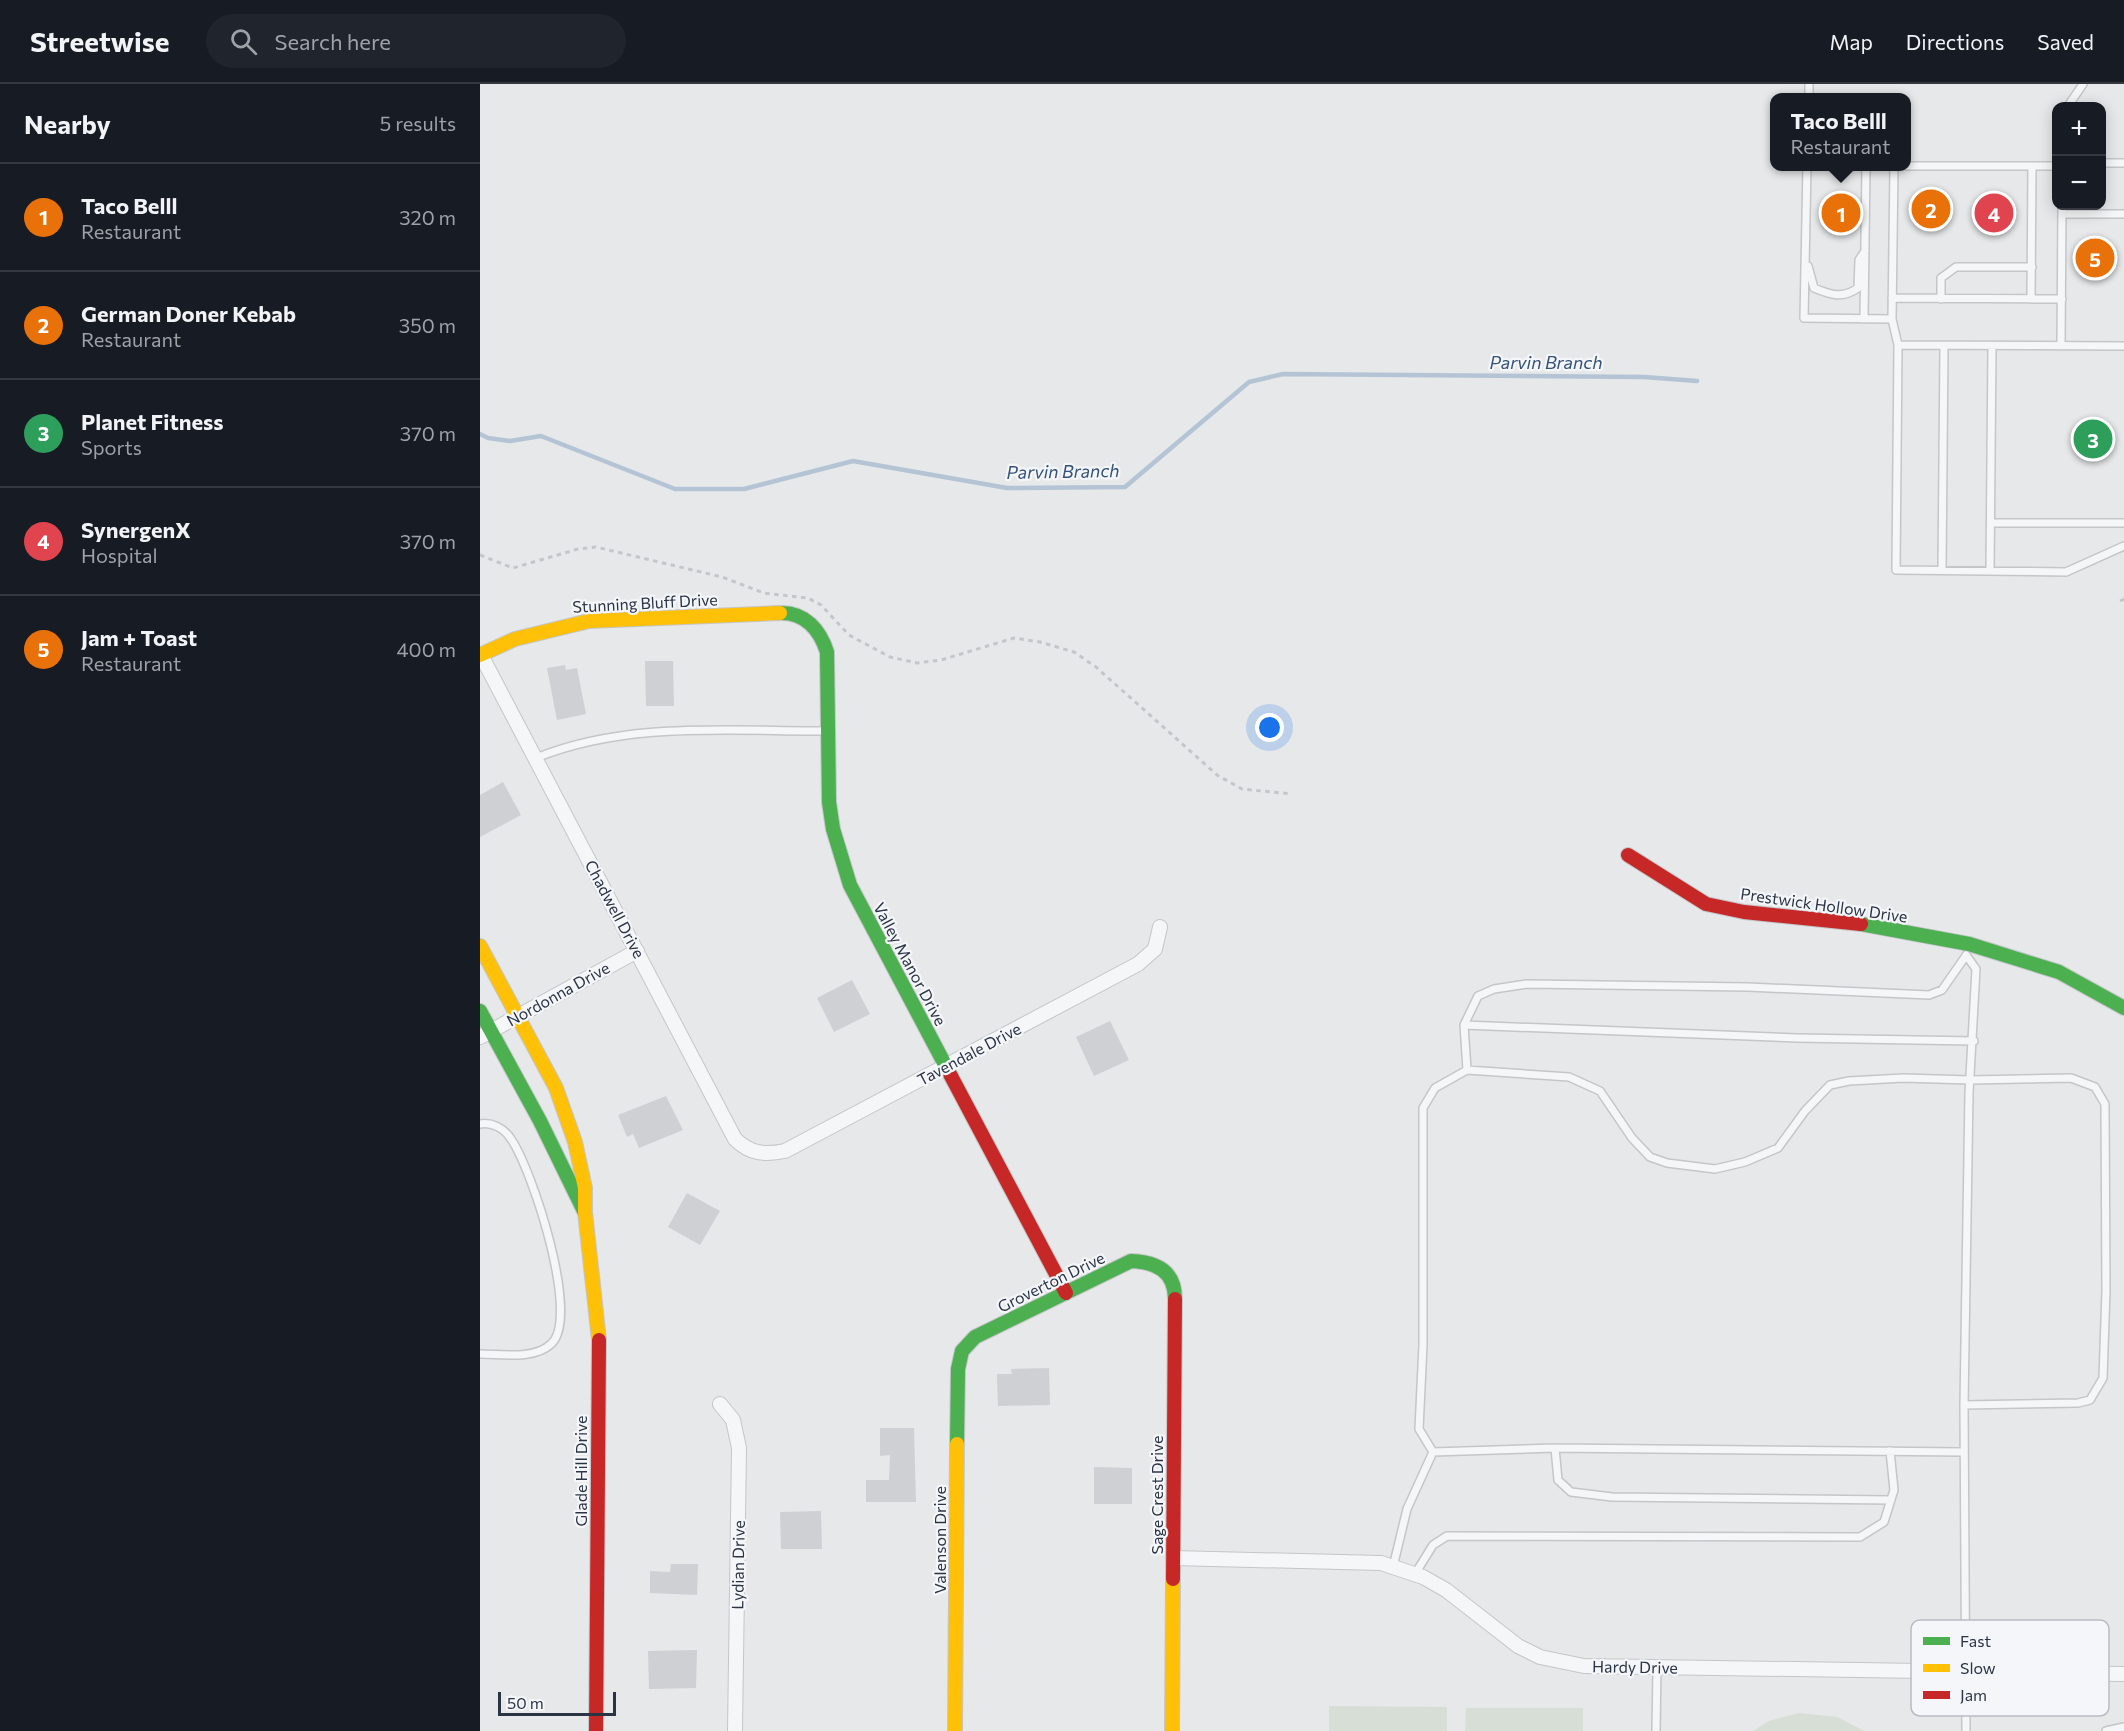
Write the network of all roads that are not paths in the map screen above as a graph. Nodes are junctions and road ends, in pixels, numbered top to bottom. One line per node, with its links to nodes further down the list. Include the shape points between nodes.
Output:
1 (2083, 84): 2 (lane)
2 (2071, 102)
3 (2106, 163): 4 (lane)
4 (2124, 164)
5 (1911, 166): 6 (lane)
6 (2032, 166): 7 (lane); 16 (lane)
7 (2052, 166)
8 (1807, 171): 15 (lane)
9 (1866, 171): 14 (lane)
10 (1894, 171): 17 (lane)
11 (2062, 210): 20 (lane)
12 (2101, 210): 13 (lane)
13 (2124, 214)
14 (1865, 250): 15 (lane, via 1859,260 1858,288 1848,295 1832,296 1814,288); 21 (lane)
15 (1806, 258): 21 (lane, via 1804,318)
16 (2032, 267): 18 (lane, via 1956,267 1941,278); 19 (lane)
17 (1892, 298): 18 (lane); 22 (lane)
18 (1941, 299): 19 (lane)
19 (2031, 299): 20 (lane)
20 (2061, 299): 26 (lane)
21 (1864, 319): 22 (lane)
22 (1892, 319): 23 (lane)
23 (1898, 345): 24 (lane); 31 (lane, via 1896,570)
24 (1944, 346): 25 (lane); 31 (lane)
25 (1992, 346): 26 (lane); 28 (lane)
26 (2061, 346): 27 (lane)
27 (2124, 346)
28 (1991, 523): 29 (lane); 32 (lane)
29 (2124, 523)
30 (2124, 546): 32 (lane, via 2066,572)
31 (1942, 570): 32 (lane)
32 (1990, 571)
33 (815, 625): 34 (street, Stunning Bluff Drive, via 788,613 589,621 515,639); 35 (street, Valley Manor Drive, via 827,652)
34 (481, 655): 36 (street, Chadwell Drive)
35 (828, 731): 36 (lane, via 619,735 582,741); 48 (street, Valley Manor Drive, via 829,802 850,885)
36 (536, 758): 40 (street, Chadwell Drive)
37 (1628, 855): 41 (street, Prestwick Hollow Drive, via 1706,904 1744,912 1861,924)
38 (1160, 927): 48 (street, Tavendale Drive, via 1155,949 1138,964)
39 (480, 946): 44 (street, Glade Hill Drive)
40 (637, 951): 44 (street, Nordonna Drive); 52 (street, Chadwell Drive, via 735,1139 744,1148)
41 (1967, 951): 42 (street, Prestwick Hollow Drive, via 2059,972); 45 (lane, via 1942,990 1929,995 1748,987 1527,984 1478,996); 47 (lane, via 1976,969)
42 (2124, 1008)
43 (480, 1011): 46 (street, Glade Hill Drive)
44 (518, 1016): 46 (street, Nordonna Drive); 53 (street, Glade Hill Drive, via 565,1111 585,1188)
45 (1464, 1025): 47 (lane); 49 (lane)
46 (485, 1034): 53 (street, Glade Hill Drive, via 540,1121)
47 (1974, 1041): 50 (lane)
48 (946, 1066): 52 (street, Tavendale Drive, via 785,1151); 55 (street, Valley Manor Drive)
49 (1467, 1070): 50 (lane, via 1569,1077 1600,1090 1632,1138 1650,1157 1715,1169 1778,1148 1830,1085 1903,1078); 62 (lane, via 1435,1088 1423,1108 1419,1429)
50 (1970, 1080): 59 (lane); 59 (lane, via 2071,1078 2095,1087 2105,1104 2106,1291 2103,1378 2090,1400)
51 (480, 1124): 57 (lane, via 494,1125 512,1139 541,1205 555,1264 559,1332 550,1346 534,1353)
52 (758, 1153)
53 (585, 1212): 74 (street, Glade Hill Drive, via 599,1336)
54 (1161, 1265): 55 (street, Groverton Drive, via 1131,1261); 65 (street, Sage Crest Drive, via 1176,1288)
55 (1066, 1293): 56 (street, Groverton Drive, via 975,1337)
56 (962, 1351): 76 (street, Valenson Drive, via 958,1369)
57 (480, 1354)
58 (720, 1404): 75 (street, Lydian Drive, via 734,1420 740,1448)
59 (1964, 1405): 63 (lane)
60 (1555, 1448): 61 (lane); 62 (lane); 64 (lane, via 1558,1480 1570,1492 1612,1497)
61 (1890, 1451): 63 (lane); 64 (lane, via 1894,1490)
62 (1433, 1452): 66 (lane, via 1407,1509)
63 (1964, 1452): 68 (lane)
64 (1891, 1500): 67 (lane, via 1884,1522 1860,1537 1447,1536 1433,1545)
65 (1173, 1558): 66 (street, Hardy Drive, via 1357,1561); 77 (street, Sage Crest Drive)
66 (1393, 1567): 67 (street, Hardy Drive)
67 (1415, 1574): 69 (street, Hardy Drive, via 1446,1590 1518,1646 1540,1657 1584,1666)
68 (1966, 1620)
69 (1657, 1667): 70 (street, Hardy Drive); 78 (lane)
70 (1911, 1671)
71 (2109, 1674): 72 (street, Hardy Drive)
72 (2124, 1674)
73 (2124, 1727): 79 (lane)
74 (596, 1731)
75 (735, 1731)
76 (955, 1731)
77 (1172, 1731)
78 (1656, 1731)
79 (2106, 1731)

